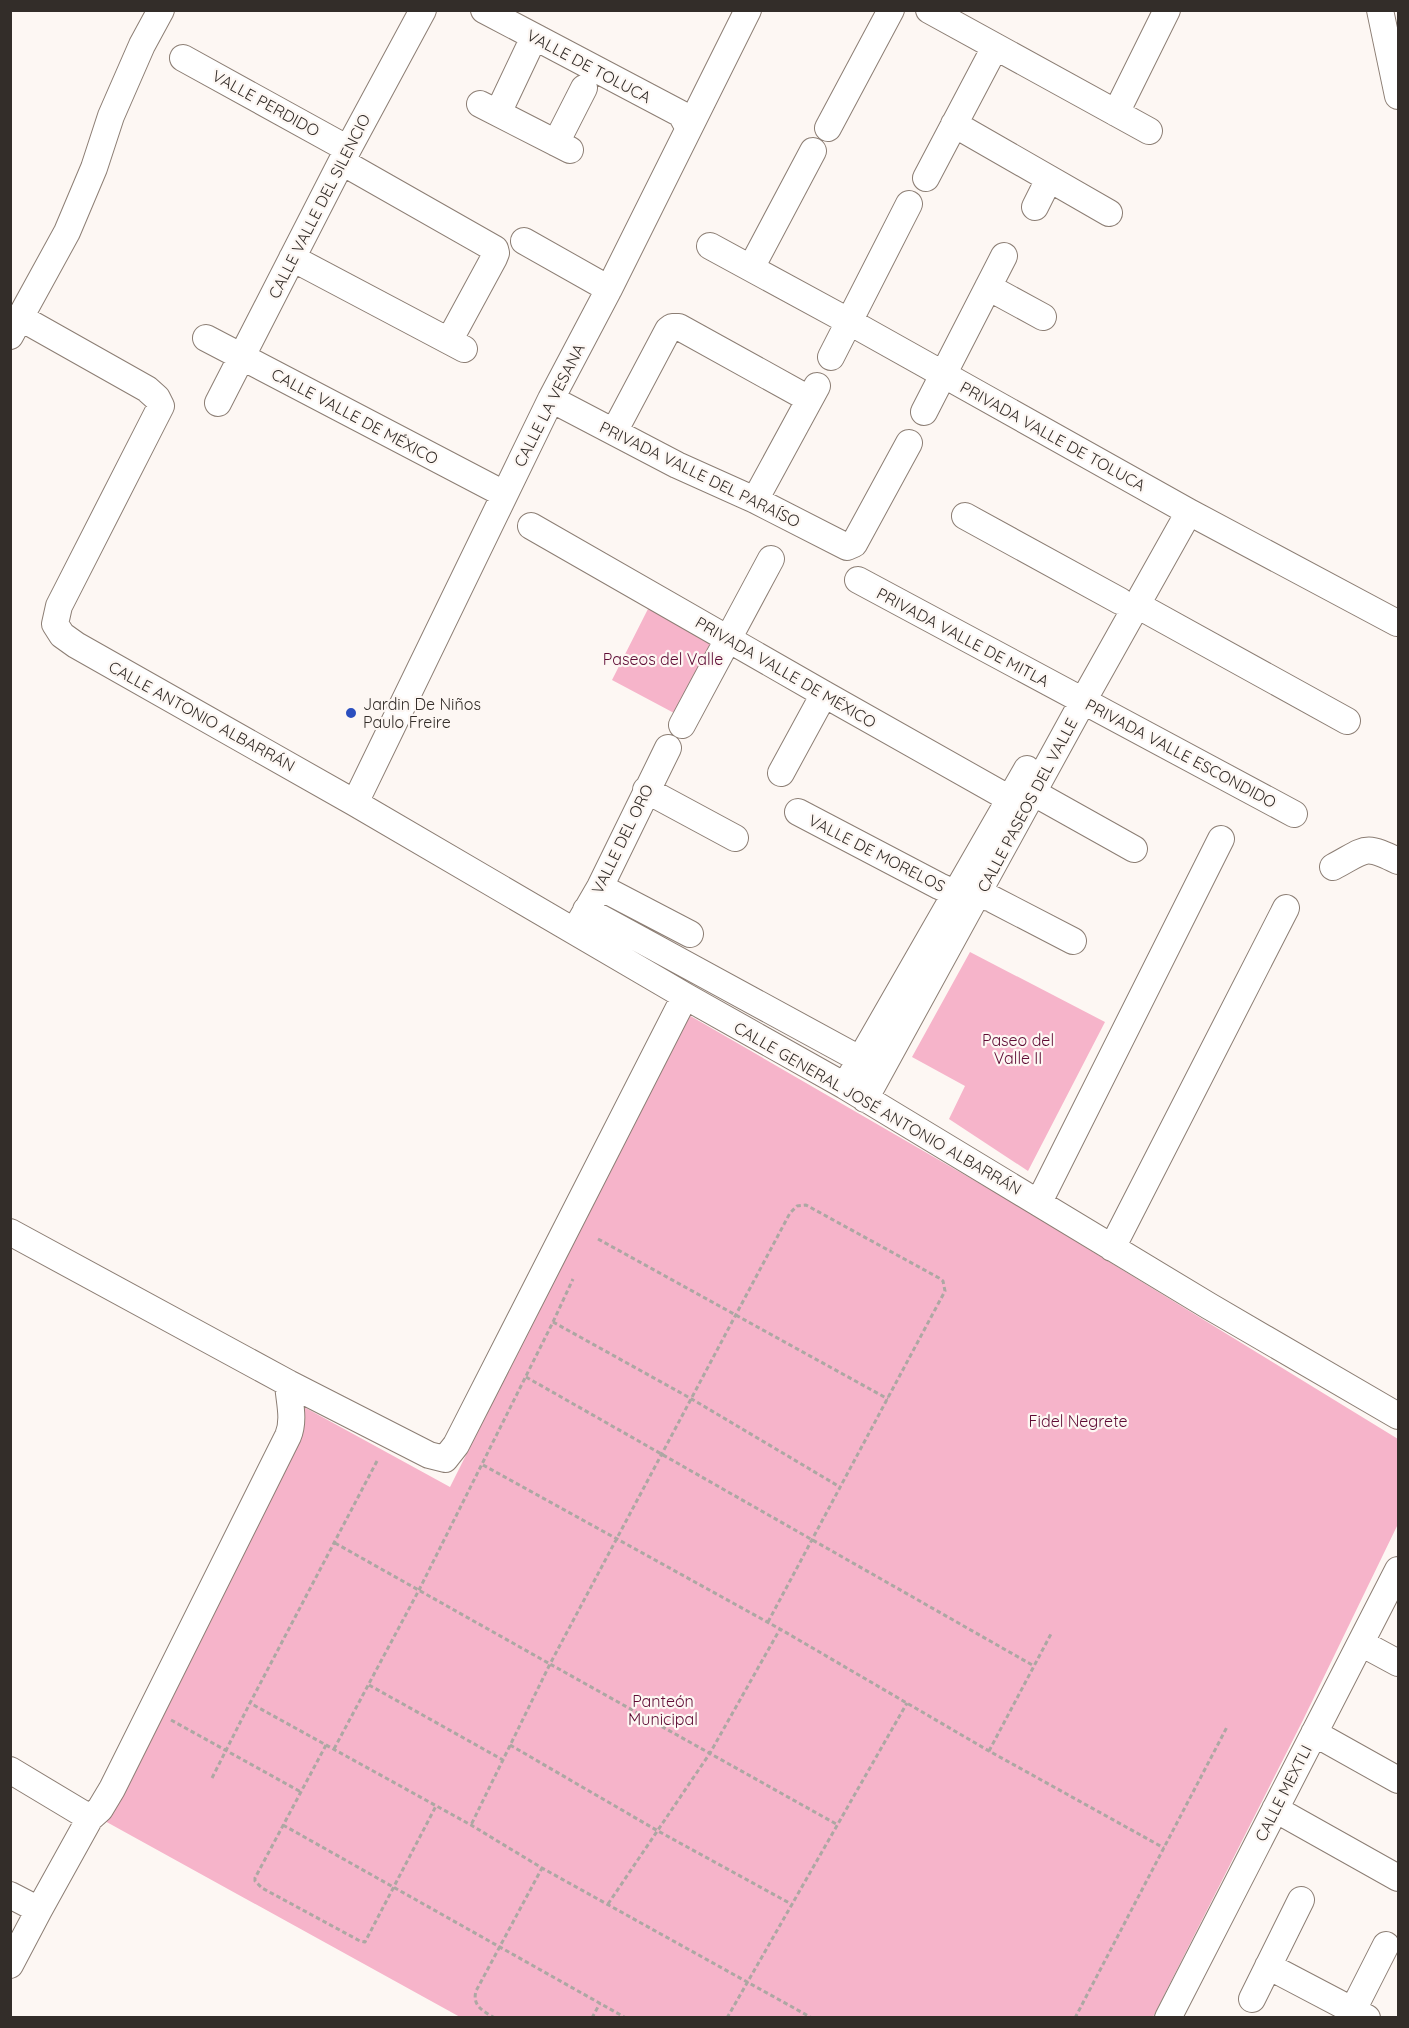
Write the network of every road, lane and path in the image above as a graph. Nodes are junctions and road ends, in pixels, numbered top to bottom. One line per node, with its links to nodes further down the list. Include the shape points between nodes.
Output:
1 (161, 10): 35 (street, via 111,116 68,232)
2 (423, 10): 20 (street, CALLE VALLE DEL SILENCIO)
3 (484, 10): 9 (street, VALLE DE TOLUCA)
4 (748, 10): 16 (street, CALLE LA VESANA)
5 (891, 10): 17 (street)
6 (929, 10): 10 (street)
7 (1380, 10): 13 (street)
8 (1165, 11): 14 (street)
9 (534, 37): 12 (street, via 489,108 563,147); 16 (street, VALLE DE TOLUCA, via 681,114)
10 (995, 47): 14 (street); 15 (street)
11 (183, 58): 20 (street, VALLE PERDIDO)
12 (584, 88)
13 (1398, 96)
14 (1116, 113): 18 (street)
15 (954, 124): 21 (street); 22 (street)
16 (688, 127): 32 (street, CALLE LA VESANA)
17 (828, 128)
18 (1149, 131)
19 (813, 151): 30 (street)
20 (345, 156): 29 (street, CALLE VALLE DEL SILENCIO); 29 (street, VALLE PERDIDO, via 495,249 457,345)
21 (926, 178)
22 (1049, 179): 24 (street); 25 (street)
23 (909, 204): 34 (street)
24 (1035, 207)
25 (1109, 213)
26 (524, 241): 32 (street)
27 (710, 246): 30 (street, PRIVADA VALLE DE TOLUCA)
28 (1004, 256): 31 (street)
29 (292, 258): 37 (street, CALLE VALLE DEL SILENCIO)
30 (751, 268): 34 (street, PRIVADA VALLE DE TOLUCA)
31 (988, 287): 33 (street); 39 (street)
32 (609, 289): 40 (street, CALLE LA VESANA)
33 (1044, 317)
34 (848, 321): 38 (street); 39 (street, PRIVADA VALLE DE TOLUCA)
35 (16, 327): 63 (street, CALLE ANTONIO ALBARRÁN, via 147,388 161,406 59,606 55,624 62,635)
36 (206, 339): 37 (street, CALLE VALLE DE MÉXICO)
37 (241, 357): 41 (street, CALLE VALLE DEL SILENCIO); 45 (street, CALLE VALLE DE MÉXICO)
38 (831, 357)
39 (944, 375): 42 (street); 47 (street, PRIVADA VALLE DE TOLUCA)
40 (551, 399): 43 (street, PRIVADA VALLE DEL PARAÍSO); 45 (street, CALLE LA VESANA)
41 (218, 403)
42 (924, 412)
43 (614, 432): 46 (street, PRIVADA VALLE DEL PARAÍSO); 46 (street, via 672,327 680,327 813,392)
44 (909, 443): 46 (street, PRIVADA VALLE DEL PARAÍSO, via 850,547)
45 (504, 494): 63 (street, CALLE LA VESANA)
46 (755, 500)
47 (1182, 508): 52 (street, CALLE PASEOS DEL VALLE); 53 (street, PRIVADA VALLE DE TOLUCA)
48 (965, 516): 52 (street)
49 (531, 526): 54 (street, PRIVADA VALLE DE MÉXICO)
50 (771, 559): 54 (street)
51 (858, 580): 56 (street, PRIVADA VALLE DE MITLA)
52 (1129, 603): 56 (street, CALLE PASEOS DEL VALLE); 57 (street)
53 (1397, 623)
54 (728, 639): 55 (street, PRIVADA VALLE DE MÉXICO); 58 (street)
55 (824, 694): 60 (street); 62 (street, PRIVADA VALLE DE MÉXICO)
56 (1076, 697): 62 (street, CALLE PASEOS DEL VALLE); 65 (street, PRIVADA VALLE ESCONDIDO)
57 (1347, 721)
58 (682, 725)
59 (668, 748): 61 (street, VALLE DEL ORO)
60 (781, 773)
61 (646, 790): 66 (street); 71 (street, VALLE DEL ORO)
62 (1022, 796): 68 (street, PRIVADA VALLE DE MÉXICO); 72 (street, CALLE PASEOS DEL VALLE)
63 (355, 803): 74 (street, CALLE GENERAL JOSÉ ANTONIO ALBARRÁN)
64 (798, 812): 72 (street, VALLE DE MORELOS, via 939,886)
65 (1294, 814)
66 (735, 838)
67 (1221, 839): 80 (street)
68 (1134, 849)
69 (1398, 861): 70 (street, via 1366,849)
70 (1333, 867)
71 (600, 887): 74 (street, VALLE DEL ORO); 75 (street)
72 (968, 894): 76 (street, VALLE DE MORELOS, via 1008,906); 78 (street, CALLE PASEOS DEL VALLE)
73 (1286, 908): 83 (street)
74 (580, 920): 77 (street, CALLE GENERAL JOSÉ ANTONIO ALBARRÁN); 78 (street)
75 (690, 934)
76 (1073, 941)
77 (686, 996): 79 (street, CALLE GENERAL JOSÉ ANTONIO ALBARRÁN); 88 (street, via 448,1457 429,1455)
78 (871, 1065): 79 (street, CALLE PASEOS DEL VALLE)
79 (855, 1092): 80 (street, CALLE GENERAL JOSÉ ANTONIO ALBARRÁN)
80 (1039, 1202): 83 (street, CALLE GENERAL JOSÉ ANTONIO ALBARRÁN)
81 (10, 1232): 88 (street)
82 (598, 1239): 85 (path)
83 (1112, 1248): 91 (street, CALLE GENERAL JOSÉ ANTONIO ALBARRÁN)
84 (573, 1279): 86 (path)
85 (735, 1315): 89 (path); 90 (path); 90 (path, via 790,1213 800,1204 813,1208 944,1281 942,1299)
86 (554, 1322): 87 (path); 89 (path)
87 (526, 1377): 92 (path); 94 (path)
88 (288, 1383): 127 (street, via 292,1421 288,1436 112,1789)
89 (690, 1398): 92 (path); 95 (path)
90 (888, 1399): 95 (path)
91 (1398, 1416)
92 (661, 1454): 96 (path); 97 (path)
93 (377, 1461): 98 (path)
94 (483, 1465): 96 (path); 100 (path)
95 (840, 1487): 97 (path)
96 (616, 1537): 101 (path); 106 (path)
97 (812, 1540): 101 (path); 107 (path)
98 (335, 1543): 100 (path); 109 (path)
99 (1398, 1570): 104 (street, CALLE MEXTLI)
100 (419, 1590): 106 (path); 108 (path)
101 (768, 1622): 102 (path)
102 (780, 1629): 110 (path); 119 (path)
103 (1052, 1632): 107 (path)
104 (1361, 1643): 105 (street); 113 (street, CALLE MEXTLI)
105 (1398, 1663)
106 (550, 1664): 115 (path); 119 (path)
107 (1034, 1666): 118 (path)
108 (369, 1685): 116 (path); 120 (path)
109 (250, 1703): 114 (path); 117 (path)
110 (907, 1703): 118 (path); 130 (path)
111 (168, 1719): 117 (path)
112 (1227, 1727): 132 (path)
113 (1314, 1733): 123 (street); 126 (street, CALLE MEXTLI)
114 (326, 1745): 116 (path); 124 (path)
115 (510, 1745): 120 (path); 131 (path)
116 (334, 1749): 125 (path)
117 (226, 1750): 122 (path); 124 (path)
118 (989, 1751): 132 (path)
119 (710, 1753): 130 (path); 131 (path)
120 (503, 1760): 129 (path)
121 (10, 1770): 127 (street)
122 (212, 1778)
123 (1398, 1780)
124 (301, 1792): 128 (path)
125 (436, 1806): 129 (path); 135 (path)
126 (1275, 1809): 134 (street); 155 (street, CALLE MEXTLI)
127 (90, 1818): 140 (street)
128 (283, 1825): 135 (path); 135 (path, via 255,1878 262,1888 363,1942)
129 (471, 1825): 133 (path)
130 (838, 1825): 139 (path)
131 (657, 1831): 138 (path); 139 (path)
132 (1164, 1848): 154 (path)
133 (542, 1868): 138 (path); 142 (path)
134 (1398, 1878)
135 (394, 1887): 142 (path)
136 (10, 1894): 140 (street)
137 (1301, 1900): 144 (street)
138 (608, 1904): 145 (path)
139 (793, 1905): 145 (path)
140 (39, 1910): 143 (street)
141 (1386, 1945): 148 (street)
142 (499, 1946): 147 (path); 149 (path, via 474,1999 481,2010)
143 (10, 1965)
144 (1268, 1966): 146 (street); 148 (street)
145 (748, 1981): 152 (path); 153 (path)
146 (1252, 1999)
147 (600, 2003): 150 (path); 151 (path)
148 (1360, 2014)
149 (495, 2018)
150 (592, 2018)
151 (626, 2018)
152 (727, 2018)
153 (812, 2018)
154 (1075, 2018)
155 (1168, 2018)

